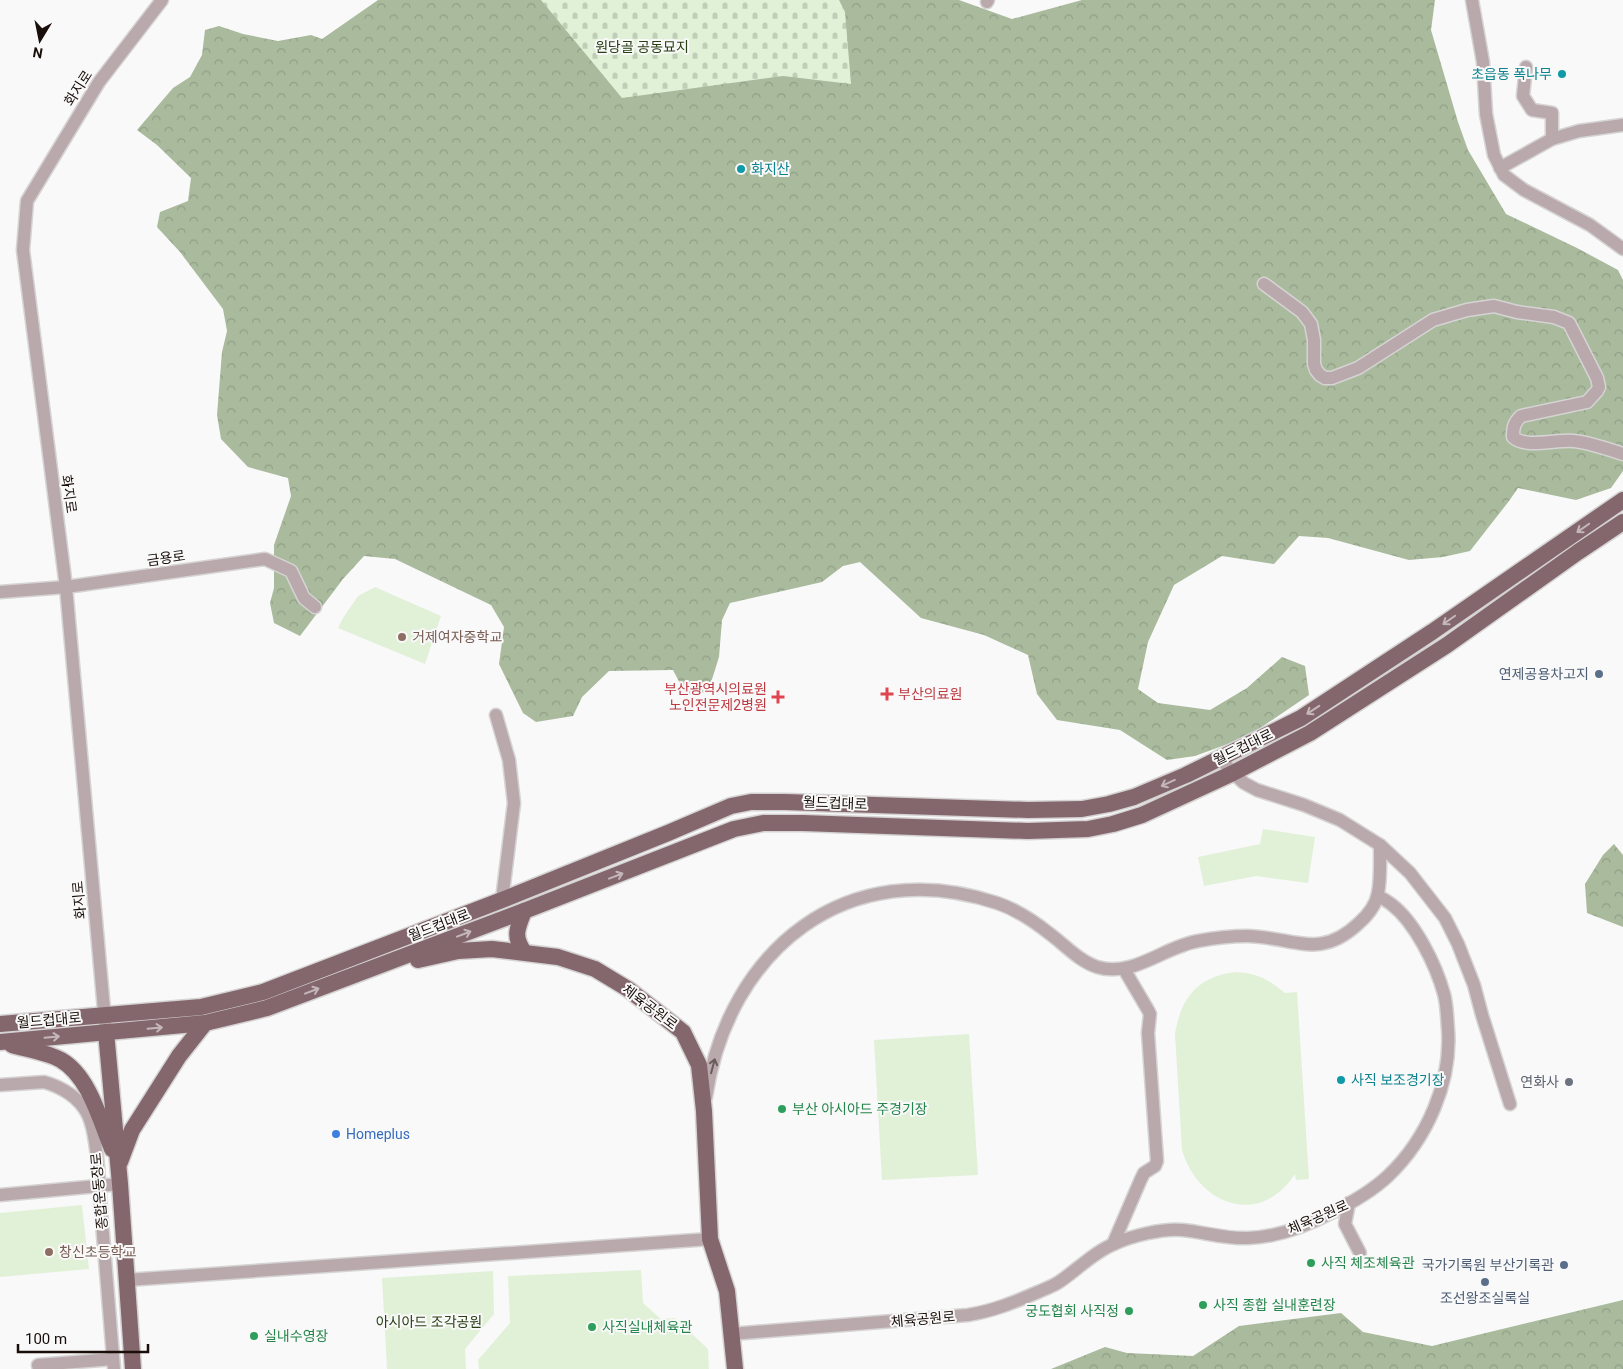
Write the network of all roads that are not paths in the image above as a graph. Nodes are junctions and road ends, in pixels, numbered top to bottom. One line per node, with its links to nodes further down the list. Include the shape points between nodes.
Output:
1 (162, 0): 12 (street, 화지로, via 99,82 27,201 24,260)
2 (1472, 0): 6 (street, via 1486,114)
3 (1526, 67): 5 (street, via 1524,96 1532,110 1552,113)
4 (1623, 125): 5 (street, via 1579,131)
5 (1552, 139): 6 (street)
6 (1500, 168): 7 (street, via 1524,190 1590,226)
7 (1623, 249)
8 (1264, 284): 9 (street, via 1302,312 1311,324 1314,364 1325,378 1358,368 1433,320 1468,310 1494,306 1569,322 1599,387 1587,402 1522,416 1513,426 1513,437 1517,441 1537,443 1574,440)
9 (1623, 454)
10 (1623, 500): 16 (main road, 월드컵대로, one-way to 16, via 1301,718)
11 (1623, 522): 17 (main road, 월드컵대로, via 1447,645 1310,734)
12 (66, 587): 13 (street, 금용로); 14 (street, 금용로, via 265,559 291,571 304,598); 25 (street, 화지로)
13 (0, 592)
14 (315, 607)
15 (496, 715): 20 (street, via 509,760 514,802)
16 (1220, 758): 17 (street); 20 (main road, 월드컵대로, one-way to 20, via 1156,789 1082,809 751,802 731,806)
17 (1233, 773): 18 (street, via 1258,790 1340,820); 21 (main road, 월드컵대로, one-way to 17, via 734,829 754,825 803,823 1028,831 1088,829 1142,815)
18 (1380, 844): 19 (street); 31 (street, via 1430,897 1458,944 1474,985)
19 (1378, 896): 24 (street, via 1362,921 1335,941 1319,945 1246,936 1223,937 1172,948); 37 (street, 체육공원로, via 1392,904 1406,919 1429,956 1444,994 1448,1055 1438,1098 1417,1140 1389,1175)
20 (502, 900): 25 (main road, 월드컵대로, via 263,992 202,1006)
21 (524, 911): 22 (main road, via 516,936); 23 (main road, 월드컵대로, one-way to 21)
22 (524, 952): 23 (main road, 체육공원로, via 458,952); 32 (main road, 체육공원로, via 558,957 595,970 628,989 683,1032 699,1065)
23 (376, 967): 27 (main road, 월드컵대로, one-way to 23, via 267,1008)
24 (1124, 969): 32 (street, one-way to 24, via 712,1068 727,1022 757,970 794,934 829,909 850,900 888,892 927,889 999,903 1049,933 1084,961 1096,967); 39 (street, via 1150,1014 1148,1033 1156,1161 1155,1166 1144,1173)
25 (104, 1015): 26 (main road, 월드컵대로); 28 (street, 화지로)
26 (4, 1021)
27 (205, 1023): 28 (main road, 월드컵대로, one-way to 27); 33 (main road, via 179,1056 132,1130)
28 (106, 1032): 29 (main road, 월드컵대로, one-way to 28); 33 (main road, 종합운동장로)
29 (2, 1042): 33 (main road, via 59,1059 73,1068 93,1101)
30 (0, 1086): 35 (street, 종합운동장로, via 44,1082 66,1091 83,1105 93,1127)
31 (1510, 1104)
32 (704, 1111): 38 (main road, 체육공원로)
33 (118, 1167): 34 (main road, 종합운동장로)
34 (120, 1184): 35 (street); 41 (main road, 종합운동장로)
35 (99, 1186): 36 (street); 43 (street, 종합운동장로)
36 (0, 1195)
37 (1350, 1203): 39 (street, 체육공원로, via 1308,1224 1267,1236 1227,1237 1180,1230); 40 (street, via 1345,1224)
38 (710, 1239): 41 (street); 42 (main road, 체육공원로, via 727,1291)
39 (1112, 1244): 42 (street, 체육공원로, via 1058,1283 988,1312)
40 (1360, 1252)
41 (127, 1280): 45 (main road, 종합운동장로)
42 (731, 1334): 46 (main road, 체육공원로)
43 (114, 1364): 44 (street, via 38,1365)
44 (39, 1369)
45 (133, 1369)
46 (734, 1369)

